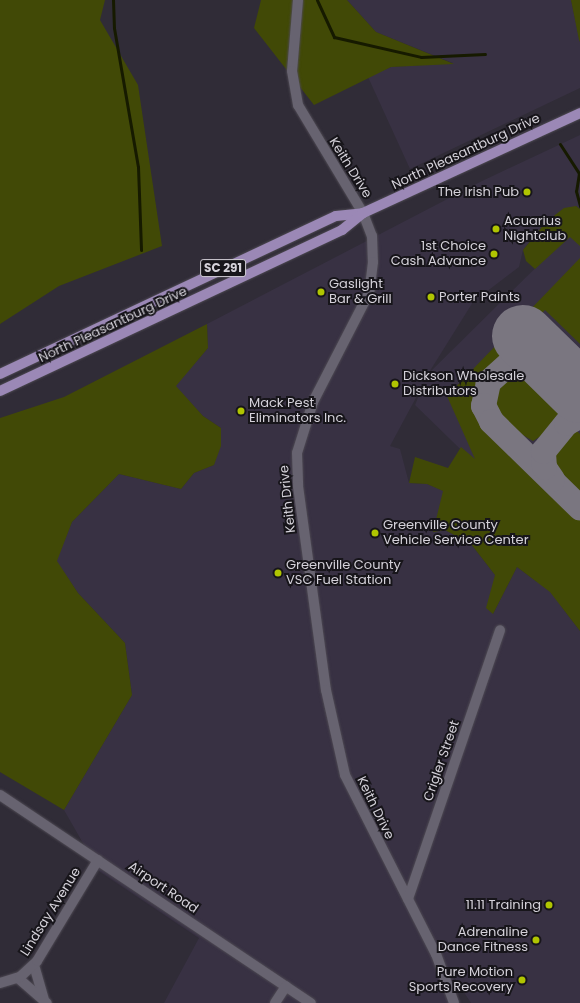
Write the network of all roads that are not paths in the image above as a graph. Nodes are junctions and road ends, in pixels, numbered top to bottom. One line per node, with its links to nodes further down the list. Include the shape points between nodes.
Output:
1 (298, 0): 3 (street, Keith Drive, via 292,71 298,105)
2 (580, 113): 3 (main road, North Pleasantburg Drive / SC 291)
3 (363, 213): 4 (main road, North Pleasantburg Drive / SC 291, via 342,230); 5 (main road, North Pleasantburg Drive / SC 291, via 336,216); 11 (street, Keith Drive, via 372,236 369,293 313,402 296,464 326,690 339,756 357,803)
4 (47, 371): 6 (main road, North Pleasantburg Drive / SC 291); 7 (main road)
5 (0, 374)
6 (0, 392)
7 (0, 396)
8 (500, 630): 11 (street, Crigler Street)
9 (0, 795): 10 (street, Airport Road)
10 (98, 860): 12 (street, Lindsay Avenue); 15 (street, Airport Road)
11 (408, 899): 19 (street, Keith Drive, via 442,967)
12 (34, 965): 13 (street, Lindsay Avenue); 16 (street)
13 (18, 978): 14 (street, Lindsay Avenue); 16 (street)
14 (0, 983)
15 (286, 986): 17 (street); 18 (street, Airport Road)
16 (45, 1001)
17 (275, 1003)
18 (311, 1003)
19 (454, 1003)

